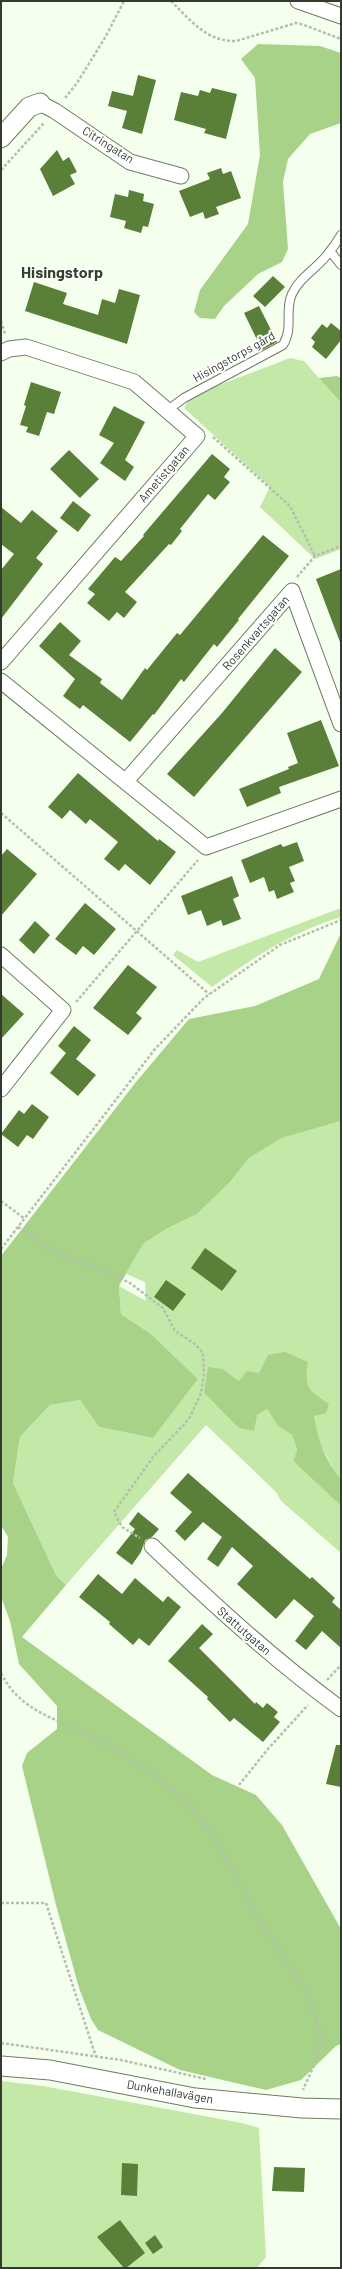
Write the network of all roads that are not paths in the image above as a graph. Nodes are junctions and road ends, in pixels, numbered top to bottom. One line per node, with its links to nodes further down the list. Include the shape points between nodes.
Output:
1 (298, 1): 2 (street)
2 (341, 16)
3 (47, 107): 4 (street, via 29,107); 5 (street, Citringatan, via 130,162)
4 (1, 138)
5 (181, 176)
6 (341, 235): 7 (lane, Hisingstorps gård)
7 (330, 251): 8 (lane); 10 (lane, Hisingstorps gård, via 306,275 292,294 289,304 289,336 283,346 184,398)
8 (341, 264)
9 (1, 353): 10 (street, Ametistgatan, via 9,349 26,347 134,382)
10 (168, 410): 11 (street, Ametistgatan, via 197,436)
11 (1, 662)
12 (1, 681): 14 (street)
13 (341, 724): 14 (street, Rosenkvartsgatan, via 292,592)
14 (126, 781): 15 (street, via 206,846)
15 (341, 799)
16 (1, 955): 17 (street, via 63,1010)
17 (1, 1089)
18 (152, 1546): 19 (street, Stattutgatan, via 268,1653)
19 (341, 1710)
20 (1, 2066): 21 (street, Dunkehallavägen, via 50,2070 195,2098)
21 (341, 2109)

